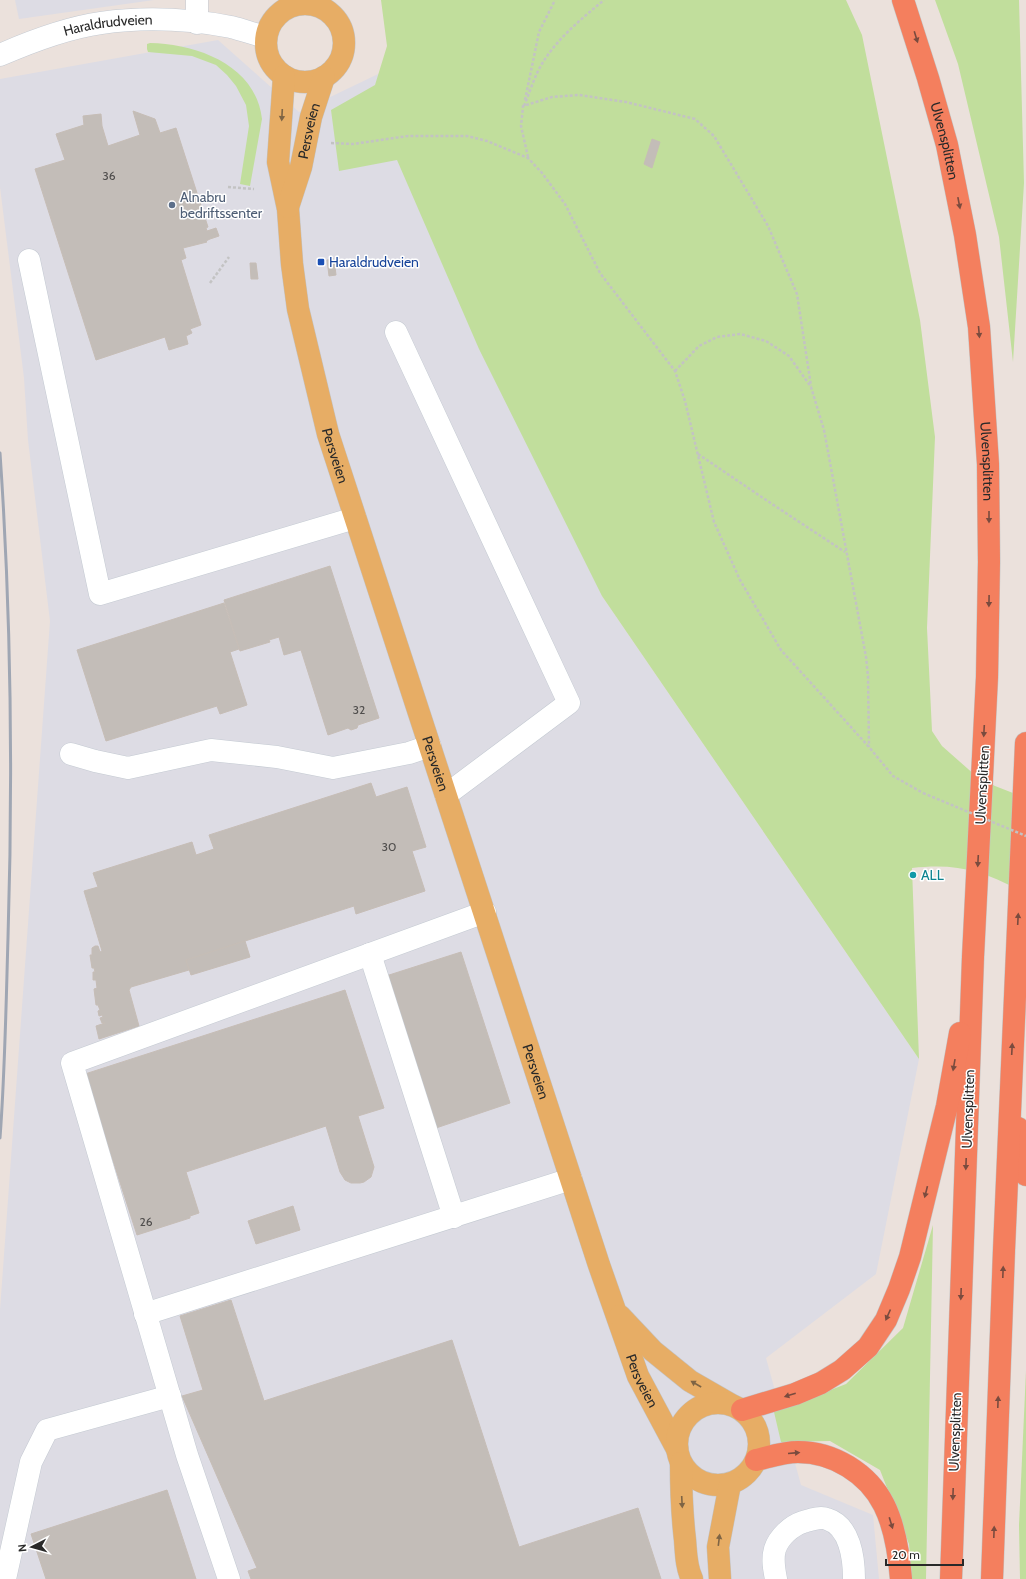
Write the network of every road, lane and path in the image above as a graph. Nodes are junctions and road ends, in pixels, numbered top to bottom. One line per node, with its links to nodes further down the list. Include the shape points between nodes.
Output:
1 (196, 0): 7 (street)
2 (555, 0): 12 (path, via 539,32)
3 (604, 0): 12 (path, via 571,27 555,46 540,68)
4 (904, 0): 35 (highway, Ulvensplitten, one-way to 35, via 947,145 966,234 979,327 986,418 989,555 987,670)
5 (288, 4): 6 (main road, via 311,4); 8 (main road, via 273,20)
6 (333, 8): 11 (main road, via 342,33 343,53 333,71)
7 (197, 23): 8 (street, Haraldrudveien, via 231,27); 9 (street, Haraldrudveien, via 154,20 100,23 46,37)
8 (266, 37): 10 (main road, via 269,59)
9 (1, 55)
10 (284, 76): 11 (main road, via 304,82); 17 (main road, Persveien, one-way to 17, via 278,162)
11 (324, 77): 17 (main road, Persveien, via 311,117 301,167)
12 (524, 106): 14 (path, via 521,126); 23 (path, via 552,97 579,95 626,102 695,119 714,136 768,226 797,294)
13 (327, 142): 14 (path, via 353,144 408,136 467,136 487,141)
14 (528, 158): 22 (path, via 565,204 600,273)
15 (228, 187): 16 (path)
16 (254, 189)
17 (288, 209): 25 (main road, Persveien, via 298,309 328,434)
18 (229, 257): 20 (path)
19 (29, 260): 25 (street, via 100,594)
20 (210, 283)
21 (396, 332): 31 (street, via 569,703)
22 (675, 371): 23 (path, via 699,346 717,337 740,334 766,341 790,356); 24 (path)
23 (811, 387): 26 (path, via 824,430)
24 (698, 454): 26 (path); 29 (path, via 714,522 740,580 782,650)
25 (355, 518): 28 (main road, Persveien)
26 (846, 552): 29 (path, via 866,657)
27 (1026, 743): 36 (highway, one-way to 27)
28 (430, 746): 30 (street, via 332,768 277,757 210,750 128,768); 31 (main road, Persveien)
29 (869, 747): 32 (path, bridge, via 893,776 923,793)
30 (71, 754)
31 (446, 795): 33 (main road, Persveien)
32 (1026, 836)
33 (485, 912): 34 (street); 38 (main road, Persveien)
34 (370, 954): 39 (street); 41 (street, via 72,1063)
35 (973, 957): 43 (highway, one-way to 43, via 945,1114 910,1257 886,1320 868,1347 821,1383 795,1394); 55 (highway, Ulvensplitten, one-way to 55)
36 (1011, 1088): 37 (highway); 47 (highway, one-way to 36)
37 (1026, 1174)
38 (571, 1180): 39 (street); 40 (main road, Persveien)
39 (454, 1217): 41 (street)
40 (616, 1310): 43 (main road, Persveien, one-way to 40, via 690,1381 653,1351); 44 (main road, Persveien, via 638,1376)
41 (145, 1314): 42 (street)
42 (170, 1396): 48 (street, via 46,1430 31,1462); 49 (street)
43 (736, 1407): 44 (main road, via 716,1402 703,1405 691,1412 682,1422 677,1435); 45 (main road, via 753,1421 759,1436)
44 (679, 1456): 46 (main road, via 689,1474 701,1482 715,1486); 50 (main road, Persveien, one-way to 50, via 686,1551)
45 (756, 1460): 46 (main road, via 747,1474); 54 (highway, one-way to 54, via 797,1452 813,1453 840,1460 855,1471 868,1482 884,1504 894,1534)
46 (730, 1484): 51 (main road, one-way to 46, via 718,1547)
47 (992, 1575)
48 (5, 1579)
49 (229, 1579)
50 (692, 1579)
51 (720, 1579)
52 (776, 1579): 53 (street, via 773,1563 775,1548 780,1539 798,1524 826,1518 837,1524 846,1535)
53 (854, 1579)
54 (901, 1579)
55 (951, 1579)

